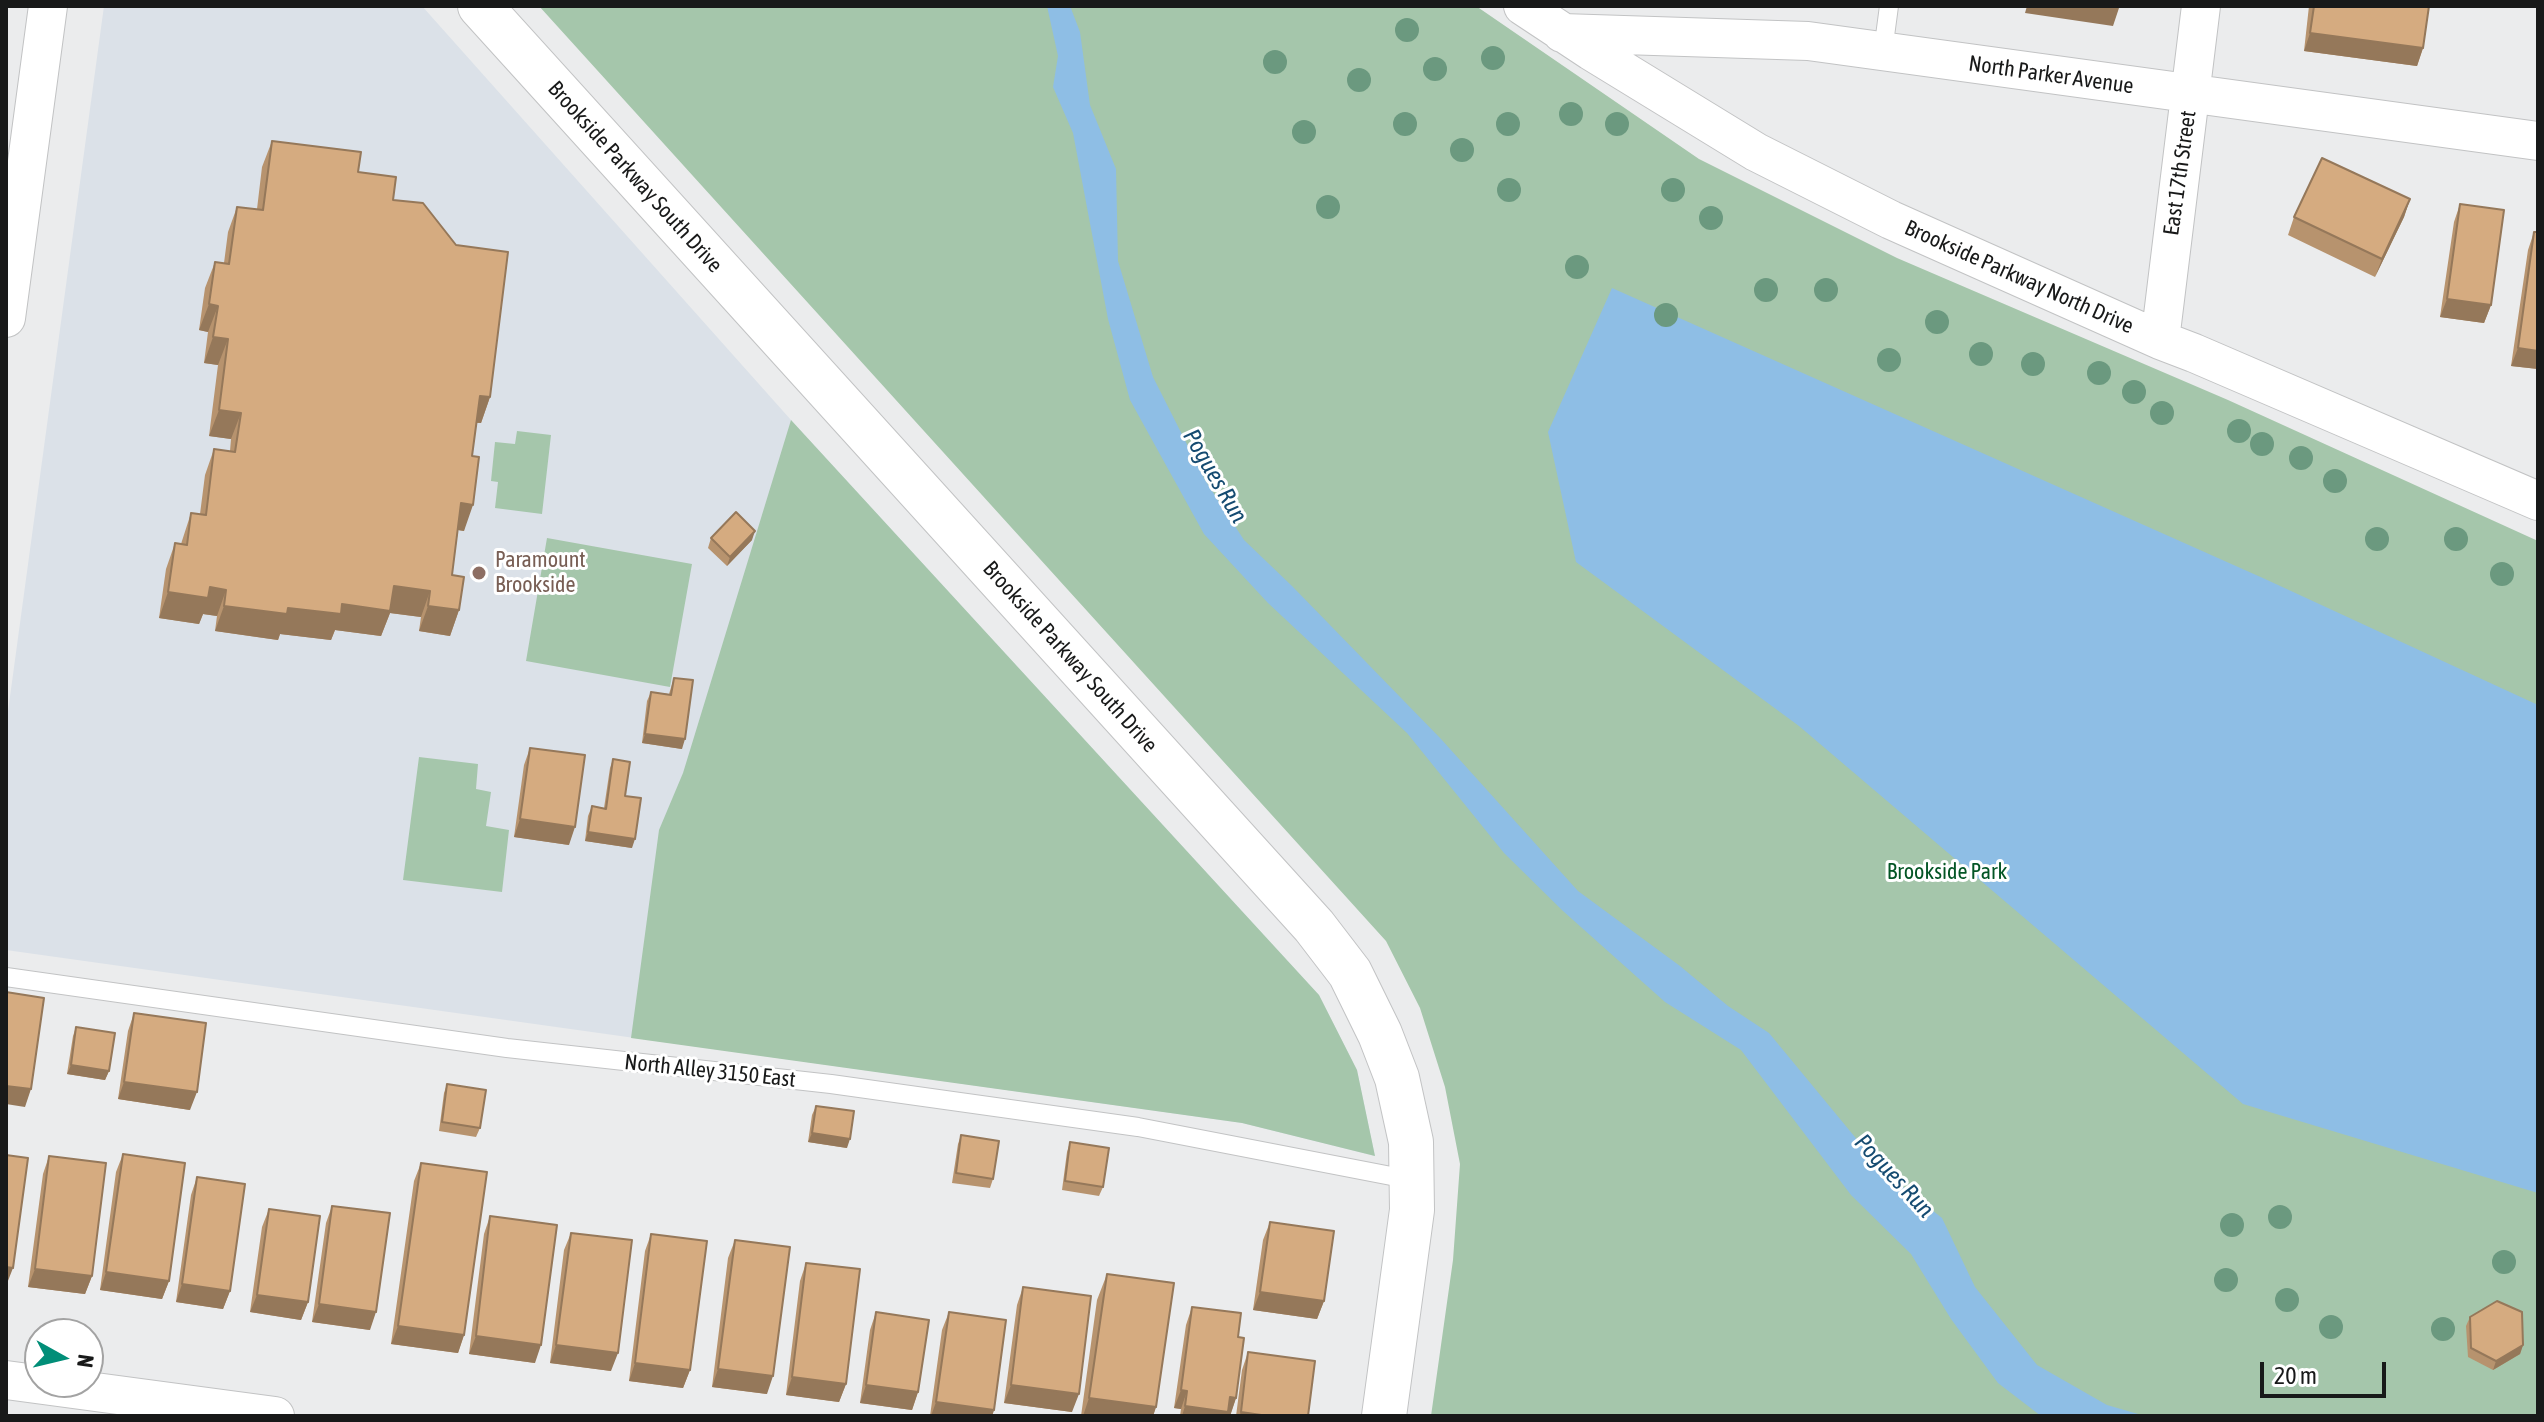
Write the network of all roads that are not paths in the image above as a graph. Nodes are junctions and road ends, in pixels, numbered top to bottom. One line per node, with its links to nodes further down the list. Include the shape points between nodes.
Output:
1 (48, 6): 10 (street)
2 (480, 6): 14 (main road, Brookside Parkway South Drive, via 1314,926 1350,973 1387,1050 1405,1107)
3 (1523, 6): 6 (street, Brookside Parkway North Drive)
4 (1889, 6): 7 (lane)
5 (2201, 6): 8 (street, East 17th Street)
6 (1564, 19): 7 (street, North Parker Avenue); 11 (street, Brookside Parkway North Drive, via 1756,152 1891,220)
7 (1883, 51): 8 (street, North Parker Avenue)
8 (2191, 95): 9 (street, North Parker Avenue); 11 (street, East 17th Street)
9 (2538, 141)
10 (6, 318)
11 (2160, 340): 12 (street, Brookside Parkway North Drive)
12 (2538, 501)
13 (6, 977): 14 (lane, North Alley 3150 East, via 507,1048 831,1084 1138,1127)
14 (1412, 1180): 17 (main road, Brookside Parkway South Drive)
15 (6, 1380): 16 (street)
16 (275, 1416)
17 (1384, 1416)

